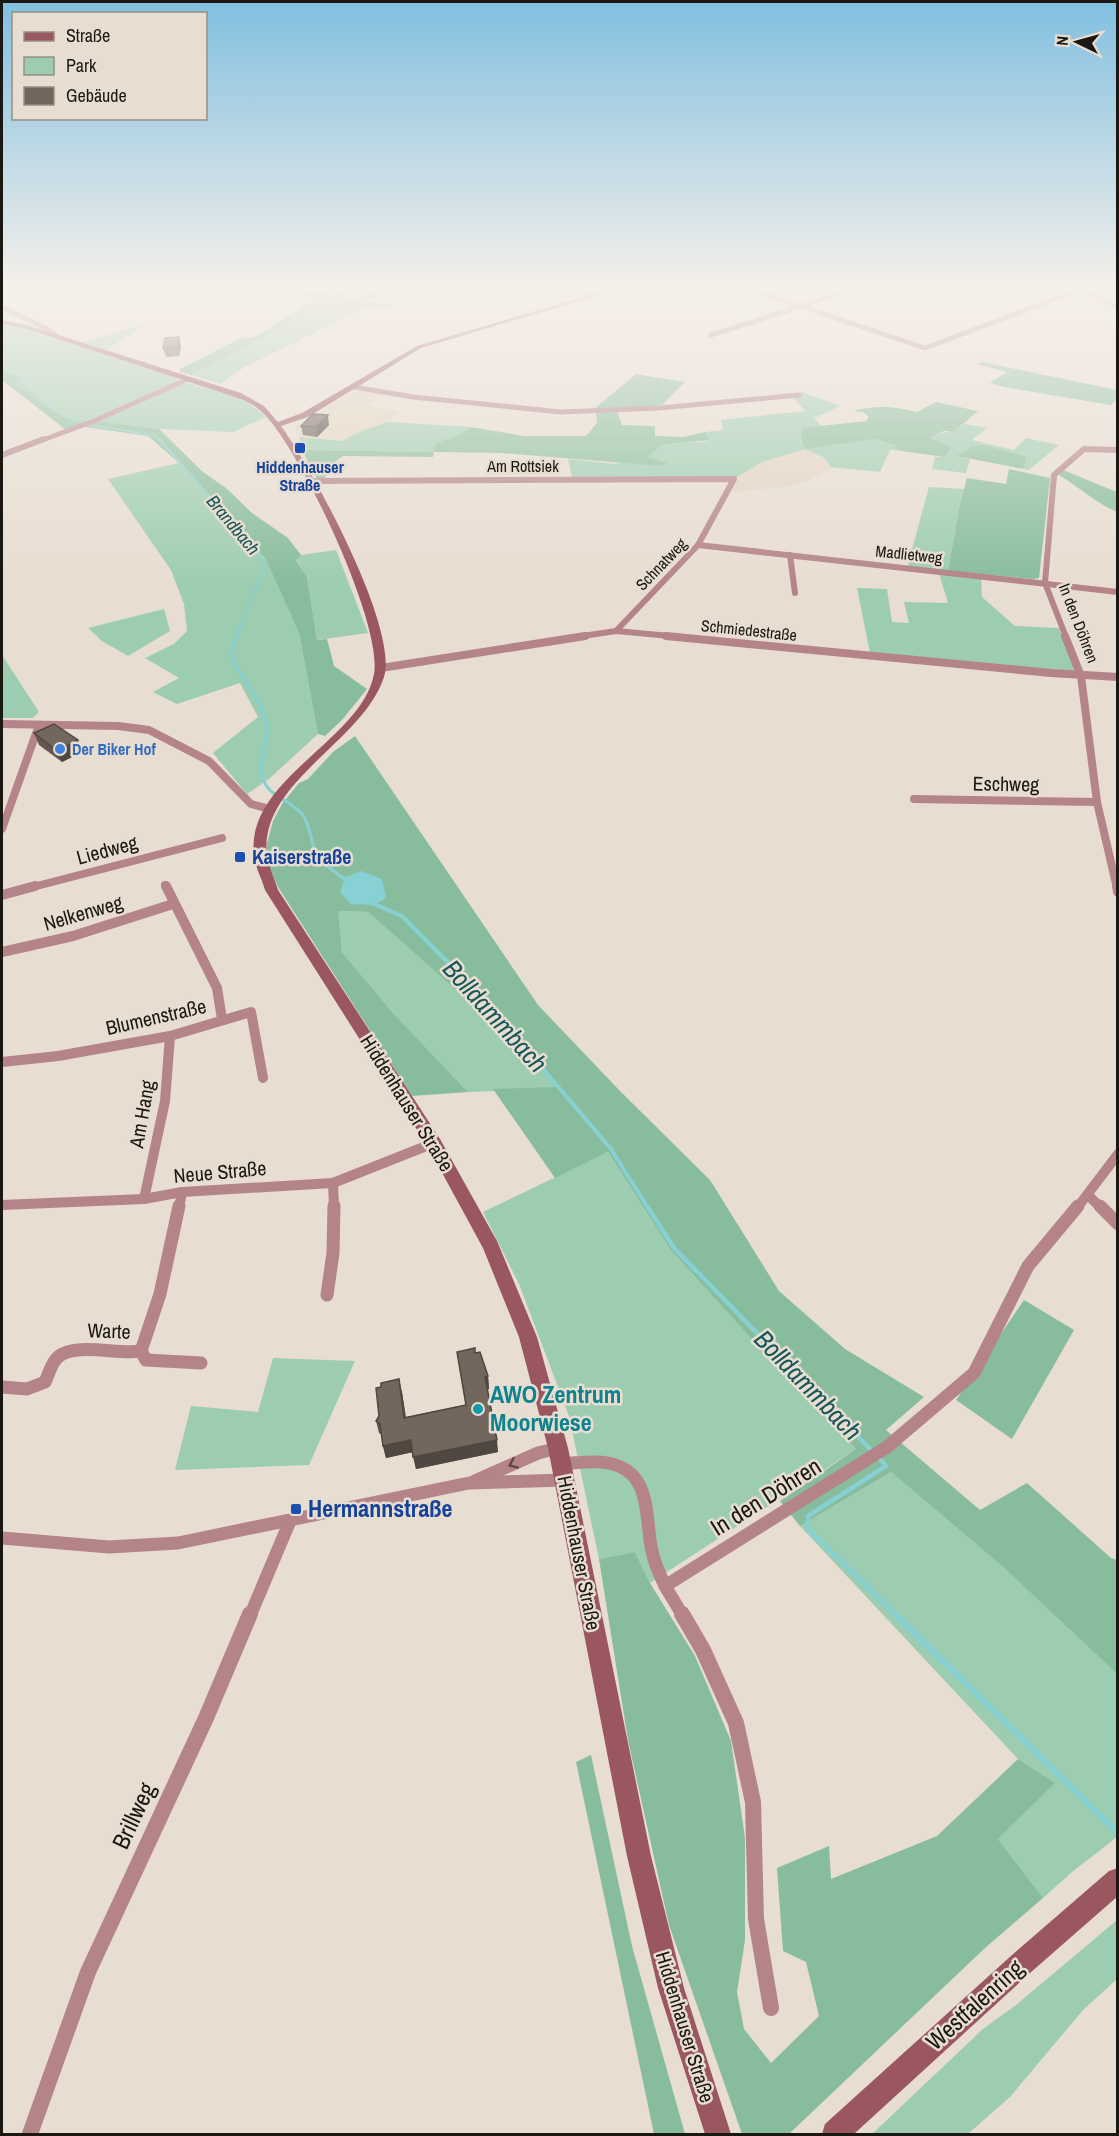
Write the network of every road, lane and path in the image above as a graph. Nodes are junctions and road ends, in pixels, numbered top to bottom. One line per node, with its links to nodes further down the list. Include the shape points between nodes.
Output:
1 (173, 386): 7 (street, via 94,421)
2 (209, 386): 5 (main road, Hiddenhauser Straße, via 247,398)
3 (354, 387): 4 (street, via 561,412); 5 (main road, via 289,422)
4 (800, 395)
5 (275, 423): 9 (main road, Hiddenhauser Straße)
6 (1118, 450): 12 (street, In den Döhren, via 1084,449 1054,475)
7 (2, 455)
8 (734, 479): 9 (street, Am Rottsiek); 10 (street, Schnatweg)
9 (312, 481): 16 (main road, Hiddenhauser Straße, via 379,641)
10 (698, 545): 11 (street, Madlietweg); 15 (street, Schnatweg)
11 (790, 555): 12 (street, Madlietweg); 13 (street)
12 (1045, 583): 14 (street, Madlietweg); 17 (street, In den Döhren)
13 (795, 592)
14 (1118, 592)
15 (616, 631): 16 (street, Schmiedestraße); 17 (street, Schmiedestraße)
16 (381, 668): 22 (main road, Hiddenhauser Straße, via 373,690 355,718)
17 (1081, 675): 18 (street, Schmiedestraße); 23 (street, In den Döhren)
18 (1118, 677)
19 (2, 724): 20 (street)
20 (39, 725): 22 (street, via 149,730 209,761 251,804); 24 (street)
21 (914, 799): 23 (street, Eschweg)
22 (275, 801): 35 (main road, Hiddenhauser Straße, via 265,820 259,849 267,881)
23 (1097, 802): 27 (street, In den Döhren)
24 (2, 829)
25 (222, 838): 28 (street, Liedweg)
26 (165, 885): 29 (street)
27 (1118, 892)
28 (2, 895)
29 (173, 904): 30 (street, Nelkenweg, via 73,936); 31 (street, via 217,988)
30 (2, 952)
31 (222, 1019): 32 (street, Blumenstraße); 34 (street, Blumenstraße, via 251,1012)
32 (170, 1036): 33 (street, Blumenstraße); 40 (street, Am Hang, via 165,1101)
33 (2, 1062)
34 (264, 1078)
35 (434, 1143): 37 (street, Neue Straße); 47 (main road, Hiddenhauser Straße, via 491,1246 528,1337)
36 (1118, 1154): 39 (street, In den Döhren)
37 (333, 1183): 38 (street, Neue Straße); 43 (street, via 333,1264)
38 (182, 1192): 40 (street, Neue Straße); 44 (street, Warte, via 160,1294)
39 (1088, 1195): 42 (street); 51 (street, In den Döhren, via 1028,1266 974,1373 881,1451)
40 (144, 1199): 41 (street, Neue Straße)
41 (2, 1205)
42 (1118, 1224)
43 (327, 1295)
44 (141, 1351): 45 (street, via 146,1360); 46 (street, Warte, via 131,1354 71,1349 58,1358 45,1383 27,1389)
45 (201, 1363)
46 (2, 1387)
47 (561, 1464): 48 (street); 48 (street, one-way to 48, via 538,1453); 51 (street, via 612,1463 630,1472 644,1489 650,1542); 55 (main road, Hiddenhauser Straße, via 639,1856 671,1988)
48 (469, 1483): 49 (street)
49 (290, 1521): 50 (street, via 178,1543 109,1547); 54 (street, Brillweg, via 206,1718 88,1972)
50 (2, 1538)
51 (665, 1587): 53 (street, via 703,1650 736,1723 753,1802 756,1919)
52 (1118, 1880): 56 (main road, Westfalenring)
53 (771, 2008)
54 (30, 2134)
55 (718, 2134)
56 (835, 2134)

